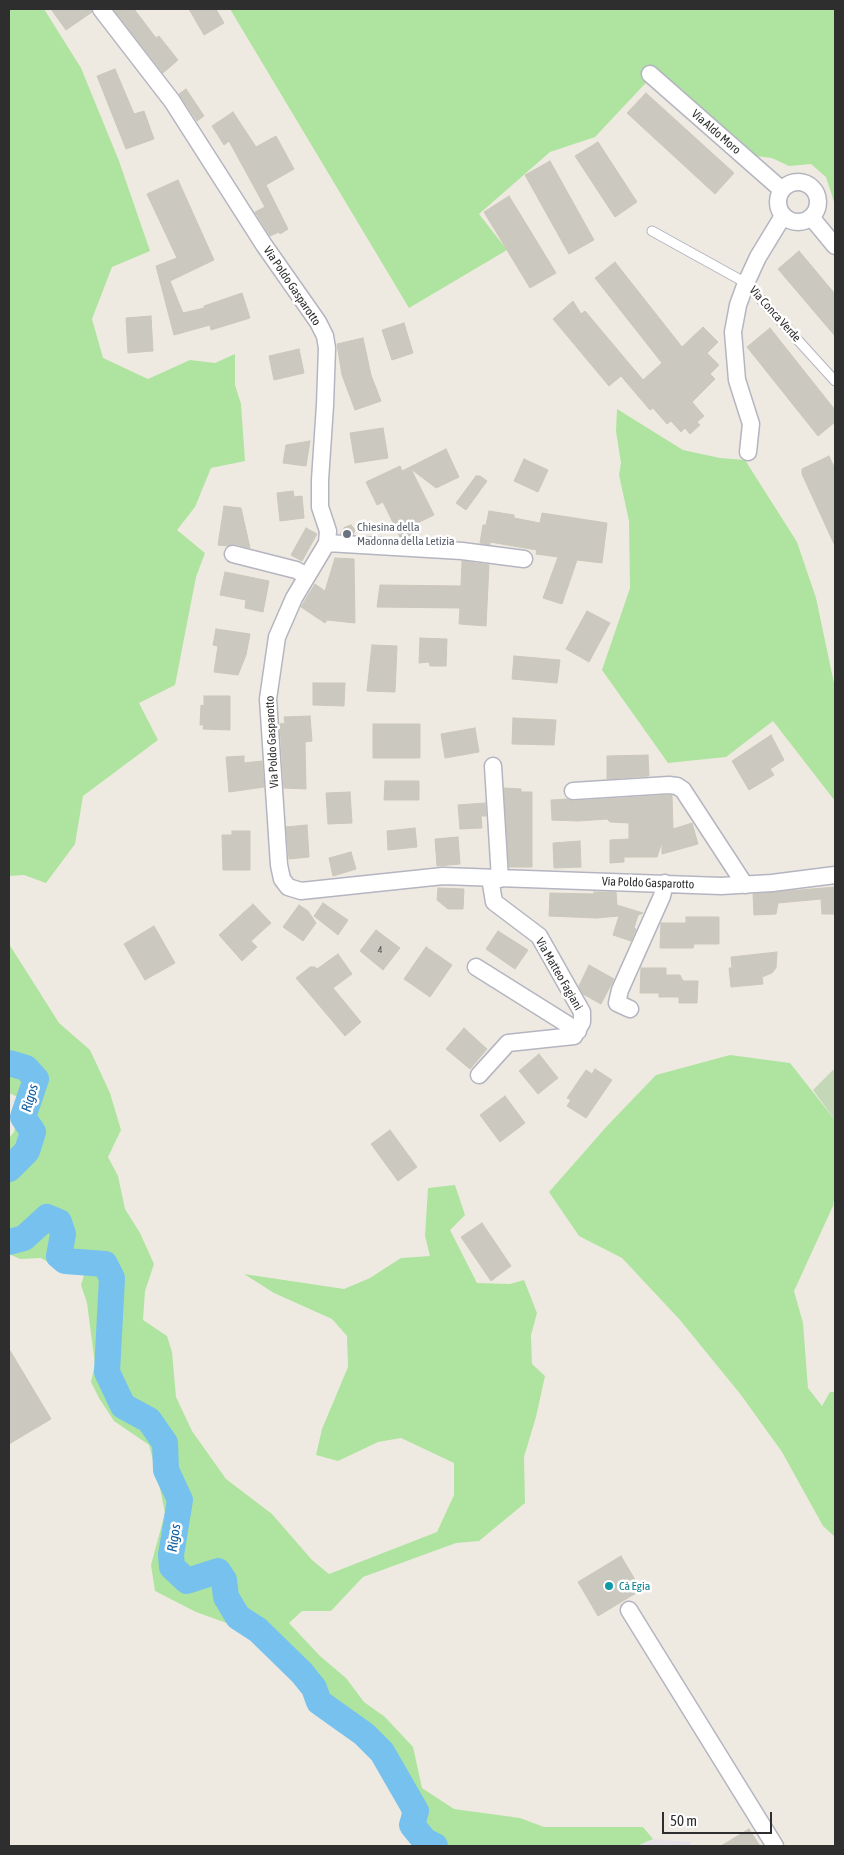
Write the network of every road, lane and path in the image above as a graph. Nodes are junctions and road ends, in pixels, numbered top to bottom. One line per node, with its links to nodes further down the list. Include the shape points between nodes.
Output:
1 (101, 9): 11 (street, Via Poldo Gasparotto, via 172,101 325,336 320,507 328,531)
2 (650, 74): 3 (street, Via Aldo Moro)
3 (782, 190): 4 (street, via 778,206); 5 (street, via 799,182 811,187 818,198 818,205)
4 (784, 216): 5 (street, via 794,222); 8 (street)
5 (811, 217): 7 (street)
6 (652, 231): 8 (lane, Via Conca Verde)
7 (835, 246)
8 (746, 282): 9 (lane, Via Conca Verde); 10 (street, via 733,332 737,380 751,424)
9 (835, 381)
10 (748, 452)
11 (327, 543): 13 (street, via 462,551); 14 (street, Via Poldo Gasparotto)
12 (233, 554): 14 (street, via 296,570)
13 (524, 559)
14 (307, 576): 18 (street, Via Poldo Gasparotto, via 277,637 268,698 282,879 288,888 301,891 443,876)
15 (494, 766): 18 (street, Via Matteo Fagiani)
16 (573, 791): 20 (street, via 677,786 683,790)
17 (835, 876): 20 (street, Via Poldo Gasparotto)
18 (495, 878): 19 (street, Via Poldo Gasparotto); 23 (street, Via Matteo Fagiani, via 494,902 539,936 582,1012)
19 (665, 884): 20 (street, Via Poldo Gasparotto); 22 (street, via 620,990 617,1003)
20 (745, 885)
21 (476, 967): 23 (street, Via Matteo Fagiani)
22 (630, 1009)
23 (578, 1032): 24 (street, via 568,1038 508,1043)
24 (479, 1075)
25 (629, 1610): 26 (street)
26 (775, 1846)

